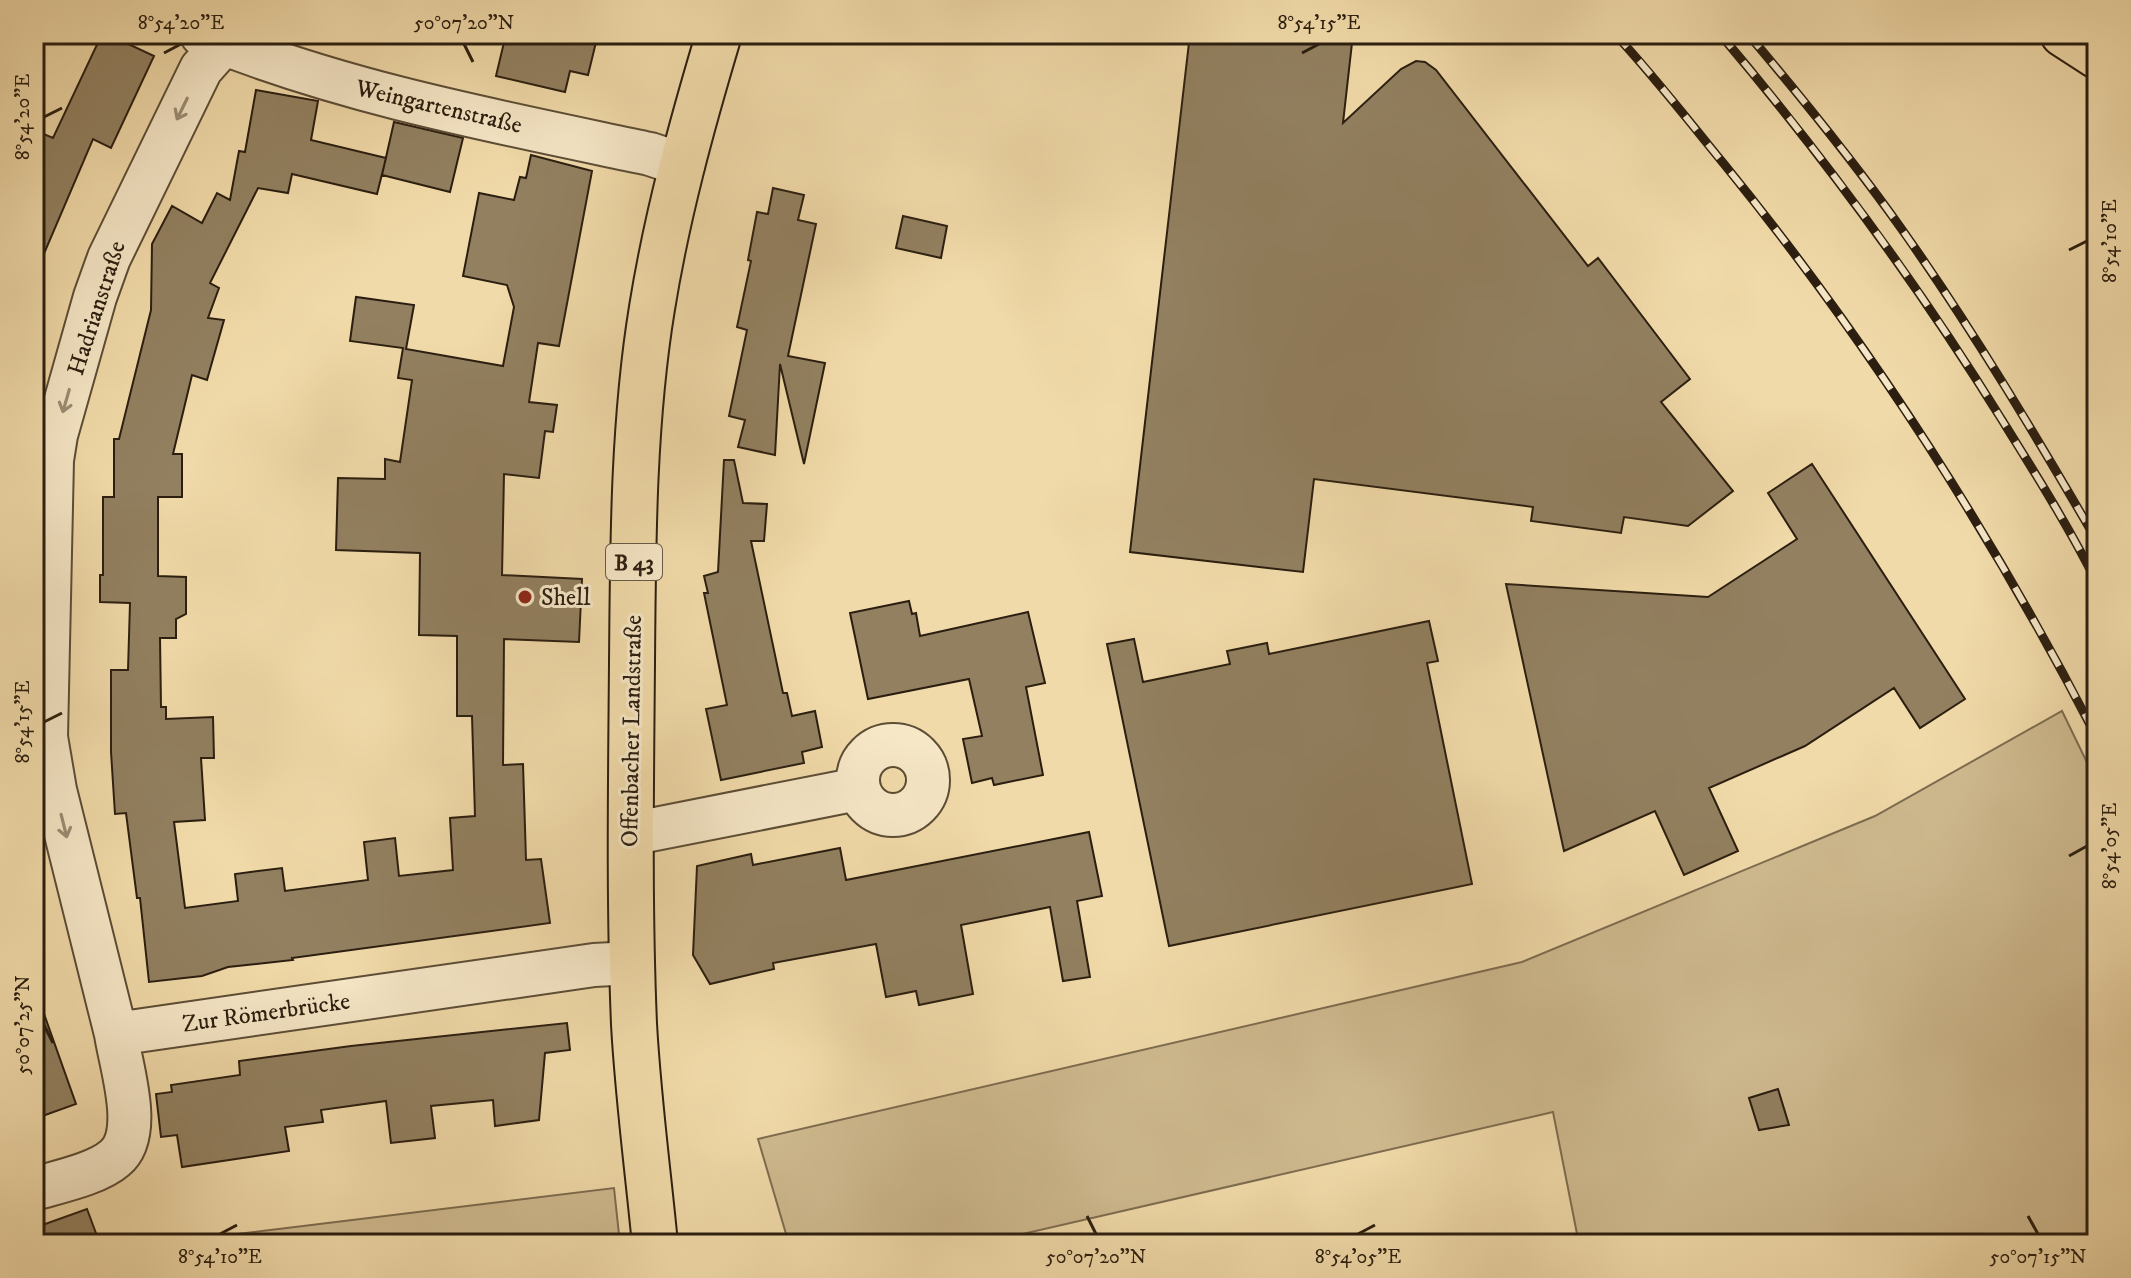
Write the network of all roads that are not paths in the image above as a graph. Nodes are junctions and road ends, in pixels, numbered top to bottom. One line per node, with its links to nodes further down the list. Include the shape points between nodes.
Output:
1 (719, 34): 5 (main road, Offenbacher Landstraße / B 43)
2 (2063, 34): 4 (main road)
3 (219, 37): 5 (street, Weingartenstraße, via 313,75); 9 (street, Hadrianstraße, one-way to 9, via 109,258 52,460 47,749)
4 (2097, 56)
5 (683, 165): 7 (main road, Offenbacher Landstraße / B 43, via 652,311 638,434)
6 (858, 789): 7 (street)
7 (630, 834): 8 (main road, Offenbacher Landstraße / B 43)
8 (632, 963): 9 (street, Zur Römerbrücke); 11 (main road, Offenbacher Landstraße / B 43)
9 (116, 1034): 10 (street, via 131,1124 124,1148 107,1164)
10 (34, 1189)
11 (655, 1244)

